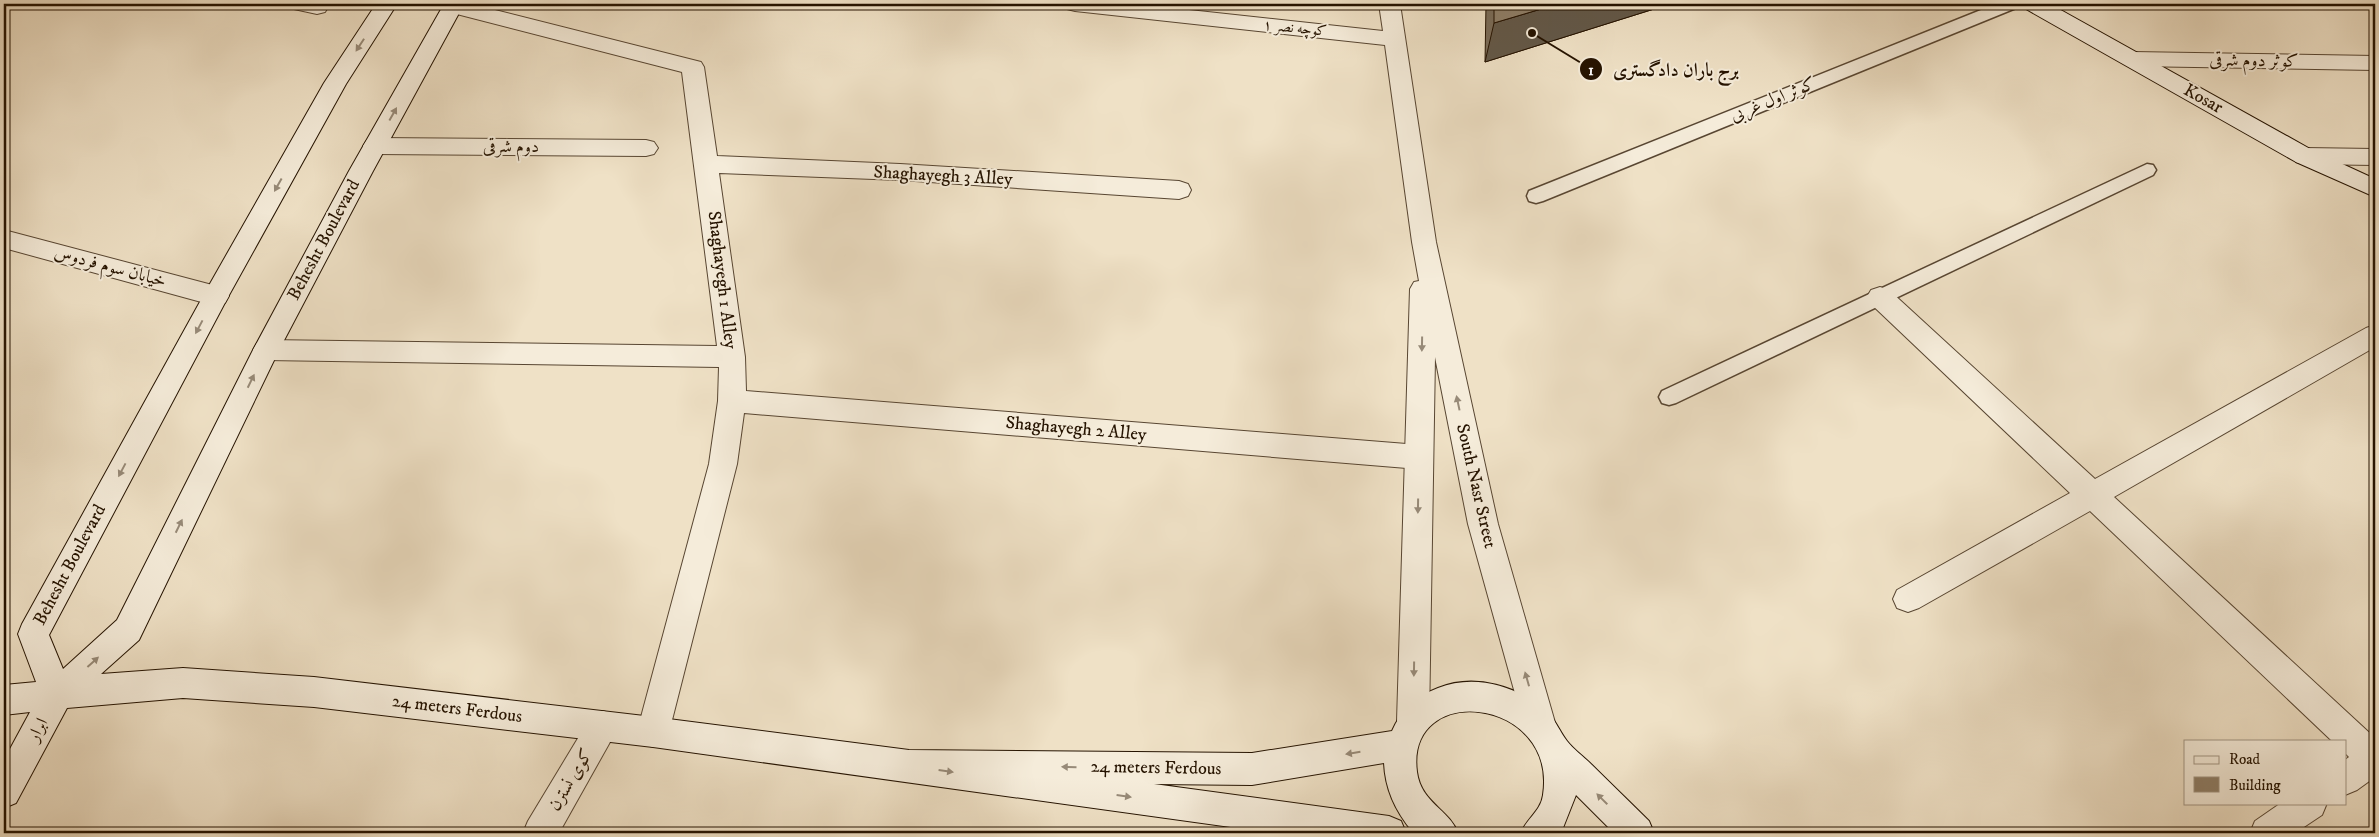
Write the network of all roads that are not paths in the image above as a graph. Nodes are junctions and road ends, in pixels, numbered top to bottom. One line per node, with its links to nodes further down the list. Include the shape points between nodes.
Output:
1 (386, 4): 21 (street, Behesht Boulevard, one-way to 21, via 335,82)
2 (1076, 4): 7 (street, کوچه نصر ۱)
3 (1390, 4): 7 (street, South Nasr Street)
4 (2010, 4): 18 (lane, کوثر اول غربی)
5 (2034, 4): 8 (street, Kosar)
6 (453, 5): 10 (street, Behesht Boulevard, one-way to 6); 14 (street, Shaghayegh 1 Alley, via 693,67)
7 (1395, 39): 20 (street, South Nasr Street)
8 (2133, 59): 9 (street, کوثر دوم شرقی); 12 (street, Kosar)
9 (2375, 63)
10 (375, 146): 11 (street, دوم شرقی); 24 (street, Behesht Boulevard)
11 (646, 148)
12 (2304, 156): 13 (street); 16 (street, Kosar)
13 (2375, 157)
14 (707, 164): 17 (street, Shaghayegh 3 Alley, via 900,172); 25 (street, Shaghayegh 1 Alley)
15 (2147, 170): 22 (lane)
16 (2375, 189)
17 (1179, 190)
18 (1536, 196)
19 (4, 239): 21 (street, خیابان سوم فردوس)
20 (1424, 242): 28 (street, South Nasr Street, one-way to 28); 36 (street, South Nasr Street, one-way to 20, via 1483,524)
21 (216, 296): 31 (street, Behesht Boulevard, one-way to 31, via 33,634)
22 (1880, 297): 26 (lane); 29 (street)
23 (2375, 335): 29 (street)
24 (266, 350): 25 (street); 31 (street, Behesht Boulevard, one-way to 24, via 128,630)
25 (732, 357): 27 (street, Shaghayegh 1 Alley)
26 (1669, 397)
27 (732, 402): 28 (street, Shaghayegh 2 Alley); 34 (street, Shaghayegh 1 Alley, via 723,464)
28 (1419, 458): 35 (street, South Nasr Street, one-way to 35)
29 (2092, 495): 30 (street); 37 (street)
30 (1908, 598)
31 (57, 694): 32 (street, 24 meters Ferdous); 33 (street, 24 meters Ferdous, via 183,683 314,692); 40 (street, ابرار)
32 (4, 700)
33 (603, 726): 34 (street, 24 meters Ferdous); 42 (street, کوی نسترن)
34 (653, 732): 38 (street, 24 meters Ferdous)
35 (1407, 733): 36 (street, via 1433,704 1460,695 1488,696 1516,707); 38 (street, 24 meters Ferdous, one-way to 38, via 1252,769); 44 (street, South Nasr Street, via 1400,773 1410,801 1430,826)
36 (1548, 739): 45 (street, South Nasr Street, via 1563,780 1557,808); 46 (street, one-way to 36)
37 (2375, 758): 39 (street)
38 (909, 766): 43 (street, 24 meters Ferdous, one-way to 43)
39 (2346, 777)
40 (4, 792)
41 (2309, 804): 47 (street)
42 (540, 833)
43 (1389, 833)
44 (1441, 833)
45 (1538, 833)
46 (1637, 833)
47 (2267, 833)

